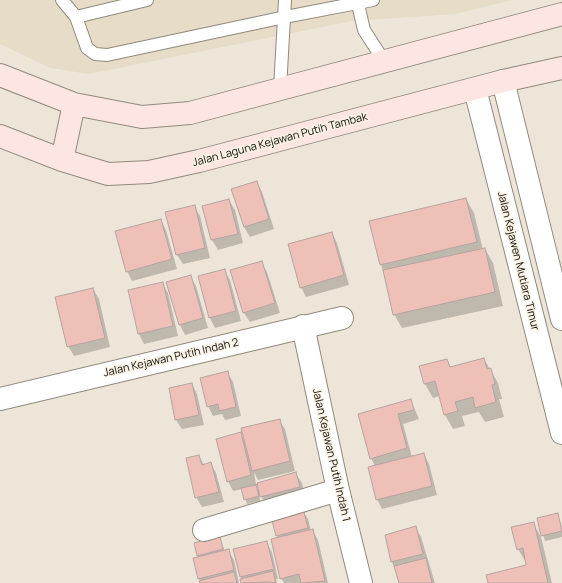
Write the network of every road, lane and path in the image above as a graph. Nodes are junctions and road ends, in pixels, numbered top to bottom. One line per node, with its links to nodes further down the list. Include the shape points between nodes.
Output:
1 (62, 0): 8 (lane)
2 (147, 0): 8 (lane)
3 (285, 0): 7 (lane)
4 (373, 0): 5 (lane)
5 (357, 2): 7 (lane); 9 (lane, via 364,30)
6 (562, 14): 9 (street)
7 (285, 16): 8 (lane, via 107,55 95,54 87,48); 13 (lane)
8 (76, 17)
9 (384, 61): 13 (street)
10 (562, 68): 12 (street, Jalan Laguna Kejawan Putih Tambak)
11 (0, 75): 15 (street)
12 (503, 82): 14 (street, Jalan Laguna Kejawan Putih Tambak); 19 (street)
13 (280, 89): 15 (street, via 190,113 142,117)
14 (475, 89): 17 (street, Jalan Laguna Kejawan Putih Tambak, via 149,172 108,174); 22 (street, Jalan Kejawen Mutiara Timur)
15 (74, 104): 17 (street)
16 (0, 136): 17 (street, Jalan Laguna Kejawan Putih Tambak)
17 (62, 160)
18 (342, 318): 20 (street, Jalan Kejawan Putih Indah 2)
19 (562, 319)
20 (303, 326): 21 (street, Jalan Kejawan Putih Indah 2); 23 (street, Jalan Kejawan Putih Indah 1)
21 (0, 399)
22 (562, 432)
23 (338, 490): 24 (street); 25 (street, Jalan Kejawan Putih Indah 1)
24 (204, 530)
25 (361, 583)

